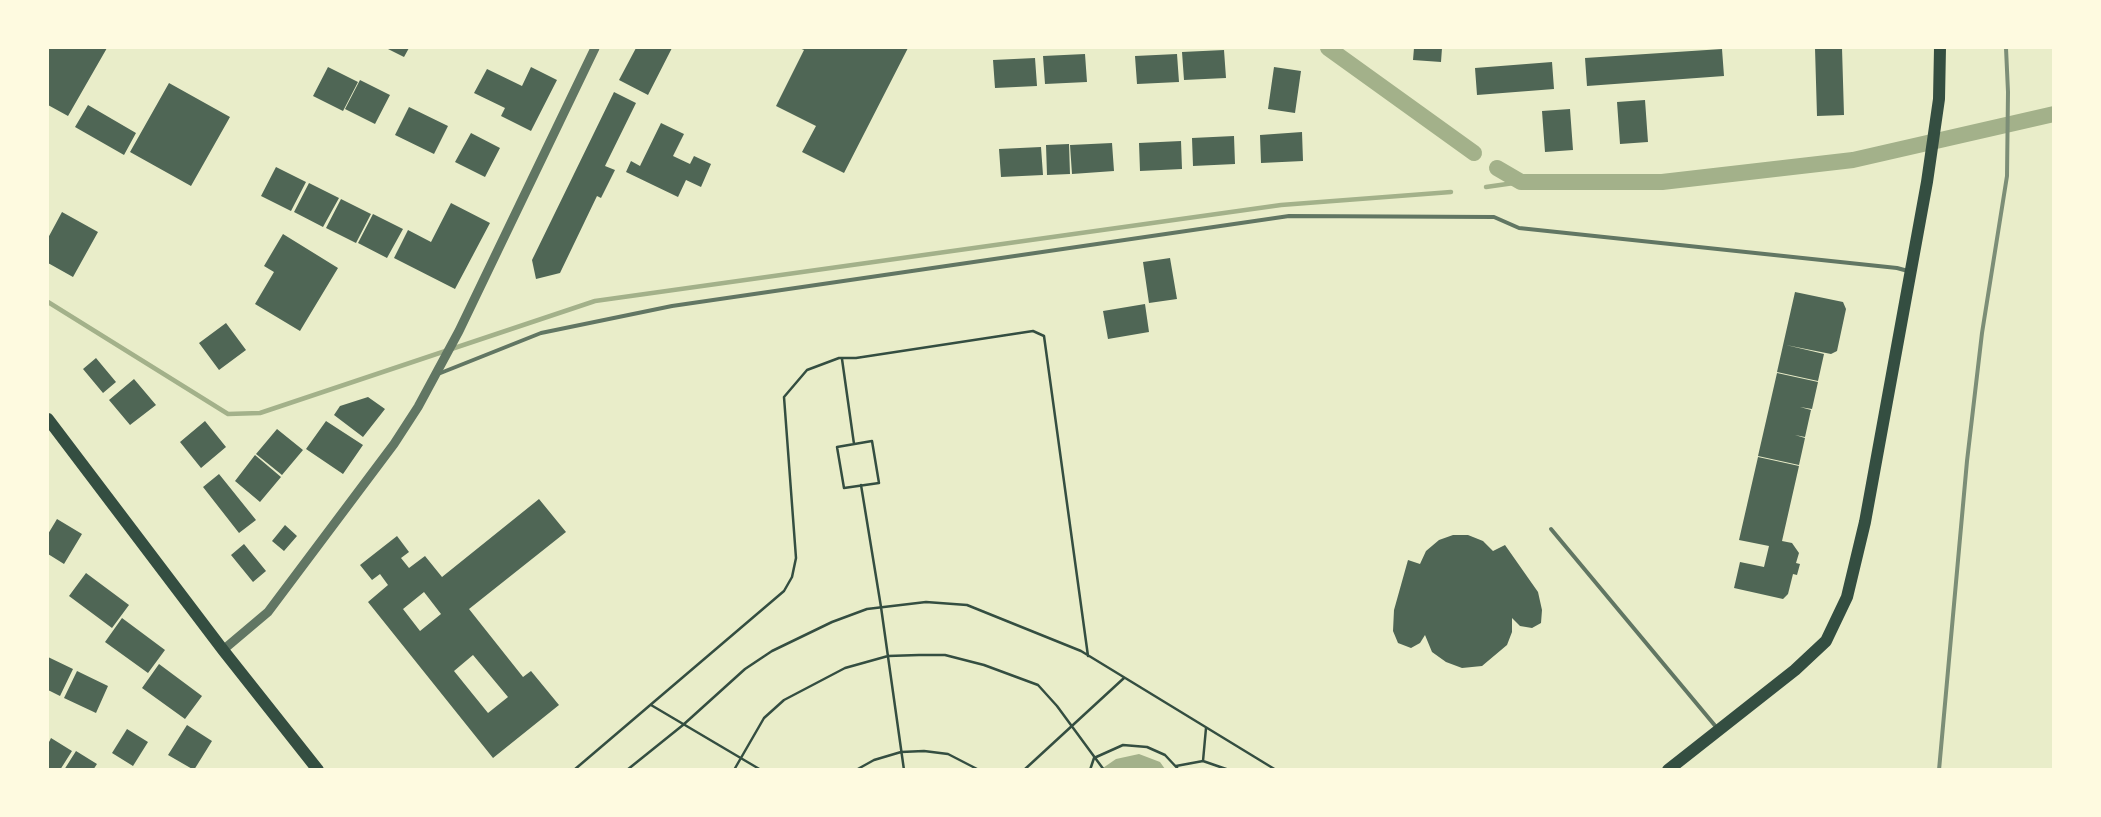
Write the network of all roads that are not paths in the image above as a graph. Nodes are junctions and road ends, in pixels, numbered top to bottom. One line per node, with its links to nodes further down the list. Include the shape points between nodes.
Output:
1 (595, 48): 4 (street)
2 (1940, 48): 3 (main road, via 1939,99)
3 (1910, 271): 4 (lane, via 1519,228 1494,216 1289,216 672,306 541,333); 8 (main road, via 1865,522 1847,597 1826,641)
4 (436, 374): 7 (street, via 394,444 268,612)
5 (48, 419): 7 (main road)
6 (1551, 529): 8 (lane)
7 (223, 650): 9 (main road)
8 (1719, 730): 10 (main road)
9 (318, 770)
10 (1668, 770)

